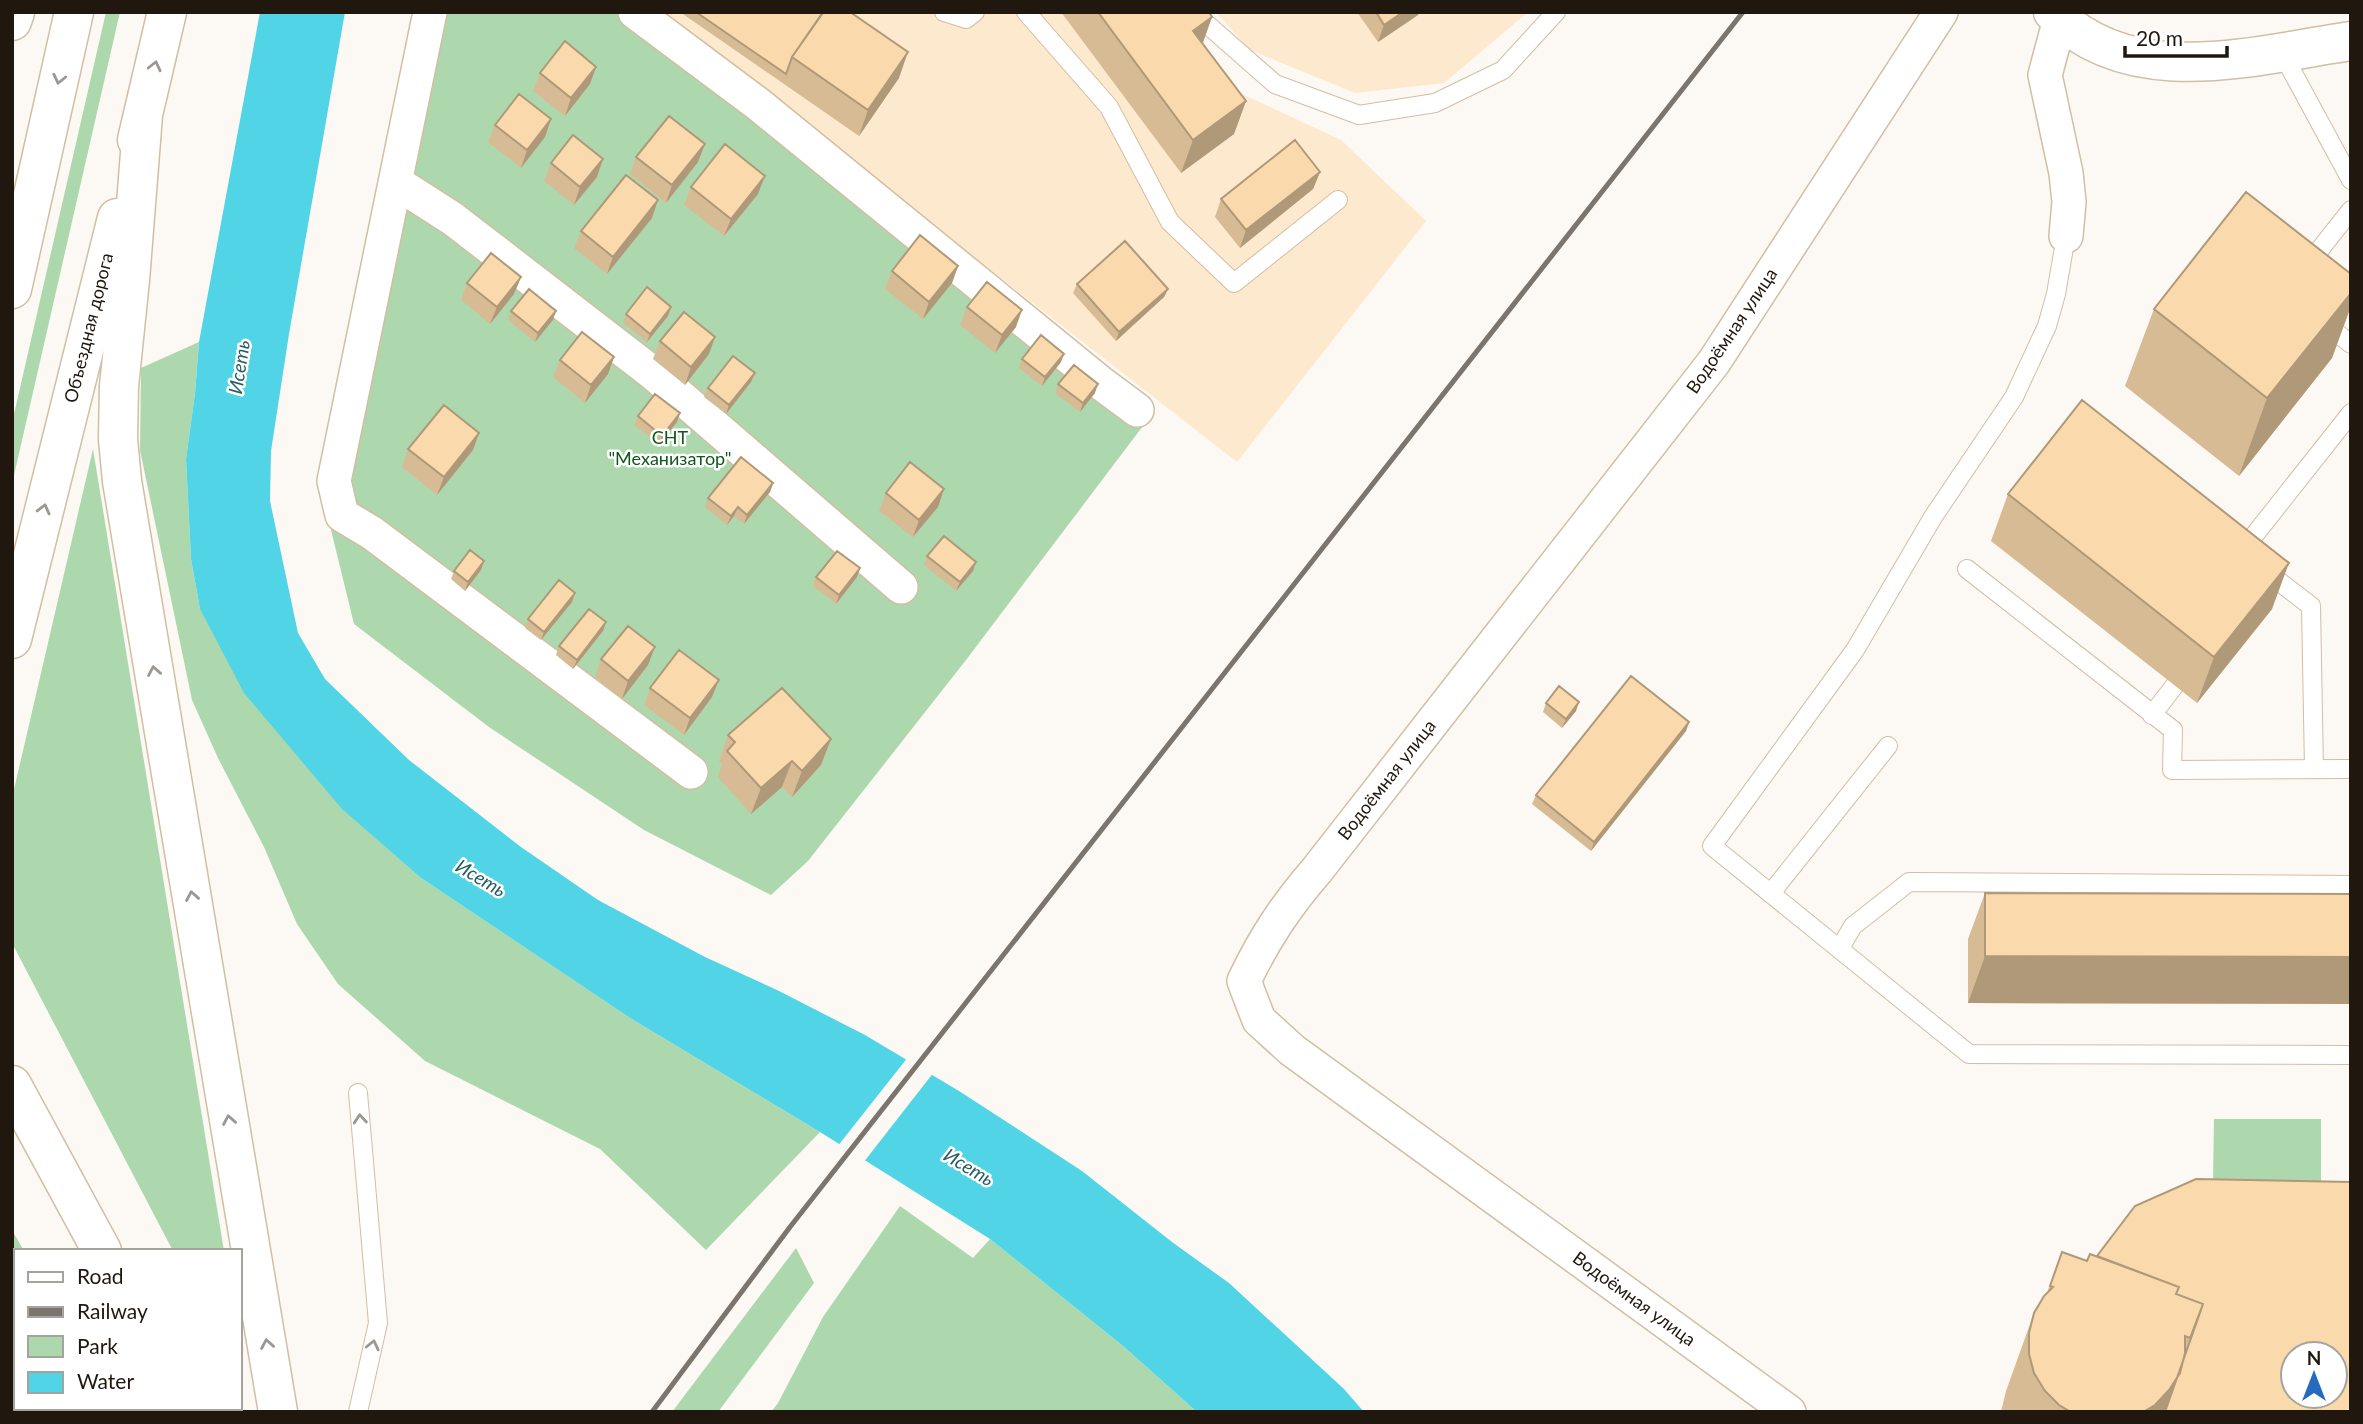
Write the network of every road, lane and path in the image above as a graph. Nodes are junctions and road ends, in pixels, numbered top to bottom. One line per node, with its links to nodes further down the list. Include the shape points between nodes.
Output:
1 (15, 12): 13 (main road)
2 (74, 12): 23 (main road, one-way to 23)
3 (430, 12): 18 (street)
4 (635, 12): 26 (street, via 758,104)
5 (944, 12): 6 (lane, via 967,19)
6 (975, 12)
7 (1026, 12): 19 (lane, via 1109,107 1170,222 1234,283)
8 (1193, 12): 9 (lane, via 1275,84 1359,115 1435,103 1503,70)
9 (1556, 12)
10 (1941, 12): 46 (street, Водоёмная улица, via 1714,362 1285,907 1244,981 1259,1020 1292,1050)
11 (167, 14): 16 (main road, Объездная дорога, one-way to 11)
12 (2057, 16): 15 (main road, via 2089,39 2127,55 2157,60 2235,60); 21 (street, via 2045,75 2066,173)
13 (12, 21)
14 (2351, 41): 15 (main road)
15 (2281, 51): 17 (lane)
16 (143, 115): 30 (main road, Объездная дорога, one-way to 16); 44 (main road, one-way to 16, via 120,460 119,386)
17 (2351, 180)
18 (397, 184): 29 (street, via 453,219 654,374); 36 (street, via 334,481 342,514)
19 (1338, 200)
20 (2351, 210): 22 (lane)
21 (2066, 236): 38 (lane, via 2047,326 2014,397 1933,517 1855,650 1712,846)
22 (2294, 282)
23 (12, 289)
24 (2307, 309): 25 (lane)
25 (2351, 344)
26 (1138, 410)
27 (2351, 413): 34 (lane, via 2236,547 2311,606)
28 (1967, 569): 32 (lane)
29 (901, 587)
30 (12, 639)
31 (2175, 685): 32 (lane)
32 (2152, 715): 34 (lane, via 2173,730 2172,770)
33 (1888, 746): 38 (lane)
34 (2314, 769): 35 (lane)
35 (2351, 769)
36 (691, 772)
37 (2351, 885): 39 (lane, via 1909,882 1853,926)
38 (1771, 893): 39 (lane)
39 (1840, 948): 40 (lane, via 1969,1054)
40 (2351, 1055)
41 (12, 1085): 43 (main road)
42 (358, 1093): 45 (lane, one-way to 42, via 378,1323)
43 (101, 1249)
44 (278, 1412)
45 (358, 1412)
46 (1789, 1412)

